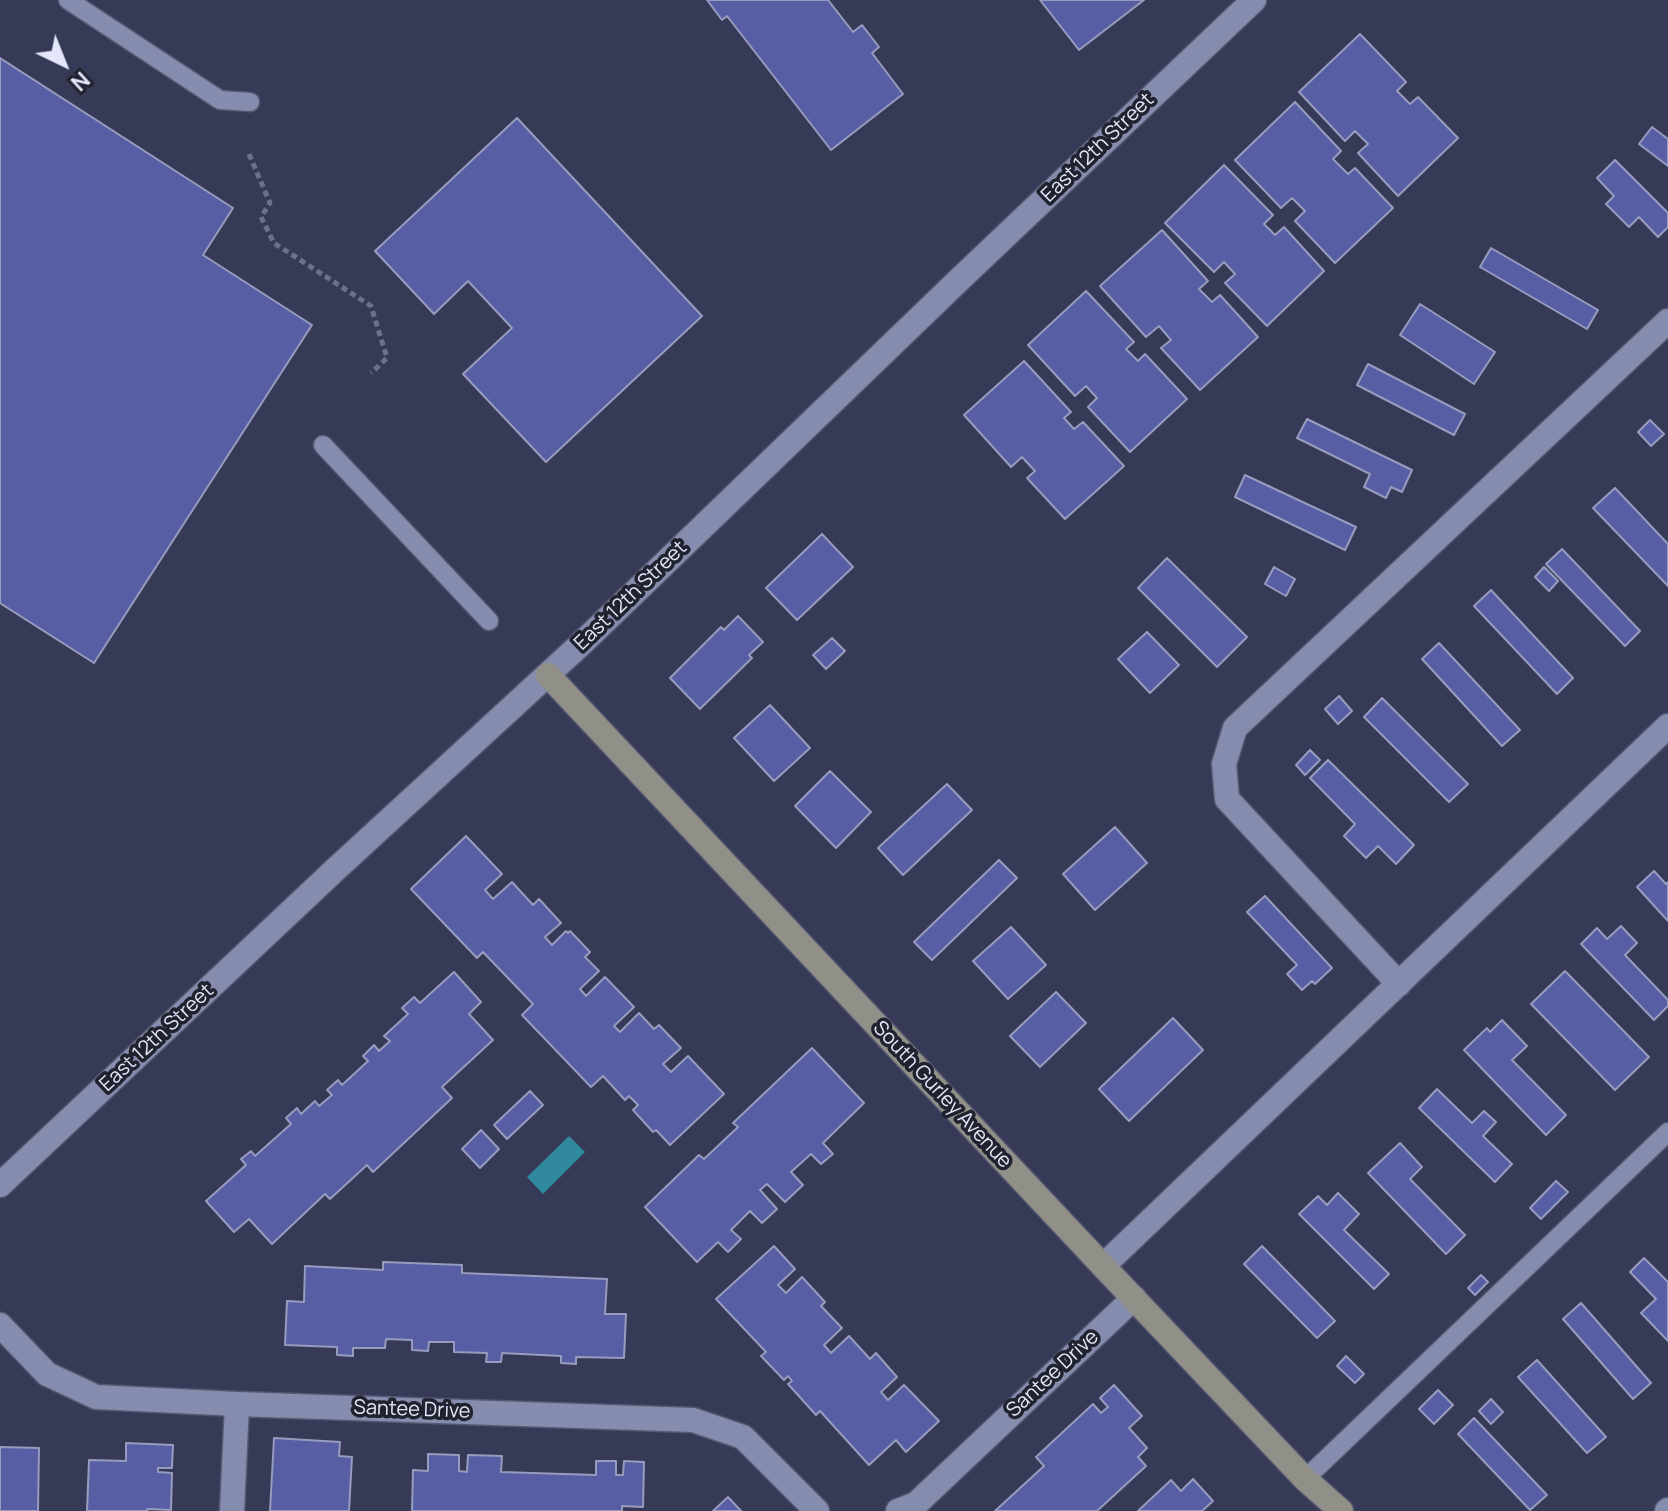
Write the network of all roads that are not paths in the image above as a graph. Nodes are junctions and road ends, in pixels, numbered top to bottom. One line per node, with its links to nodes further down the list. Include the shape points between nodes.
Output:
1 (68, 0): 3 (lane, via 220,100)
2 (1254, 0): 7 (street, East 12th Street)
3 (250, 102)
4 (1668, 321): 9 (street, via 1235,728 1224,764 1227,799)
5 (323, 445): 6 (lane)
6 (489, 621)
7 (548, 675): 11 (street, East 12th Street); 12 (street, South Gurley Avenue)
8 (1663, 741): 9 (street)
9 (1399, 984): 12 (street)
10 (1668, 1132): 16 (lane)
11 (0, 1185)
12 (1103, 1266): 13 (street, South Gurley Avenue)
13 (1134, 1298): 16 (street, South Gurley Avenue); 19 (street, Santee Drive, via 916,1504)
14 (0, 1325): 15 (street, Santee Drive, via 47,1374 96,1397)
15 (237, 1404): 17 (street); 18 (street, Santee Drive, via 693,1420 743,1437)
16 (1305, 1479): 20 (street, South Gurley Avenue)
17 (232, 1511)
18 (817, 1511)
19 (898, 1511)
20 (1341, 1511)

